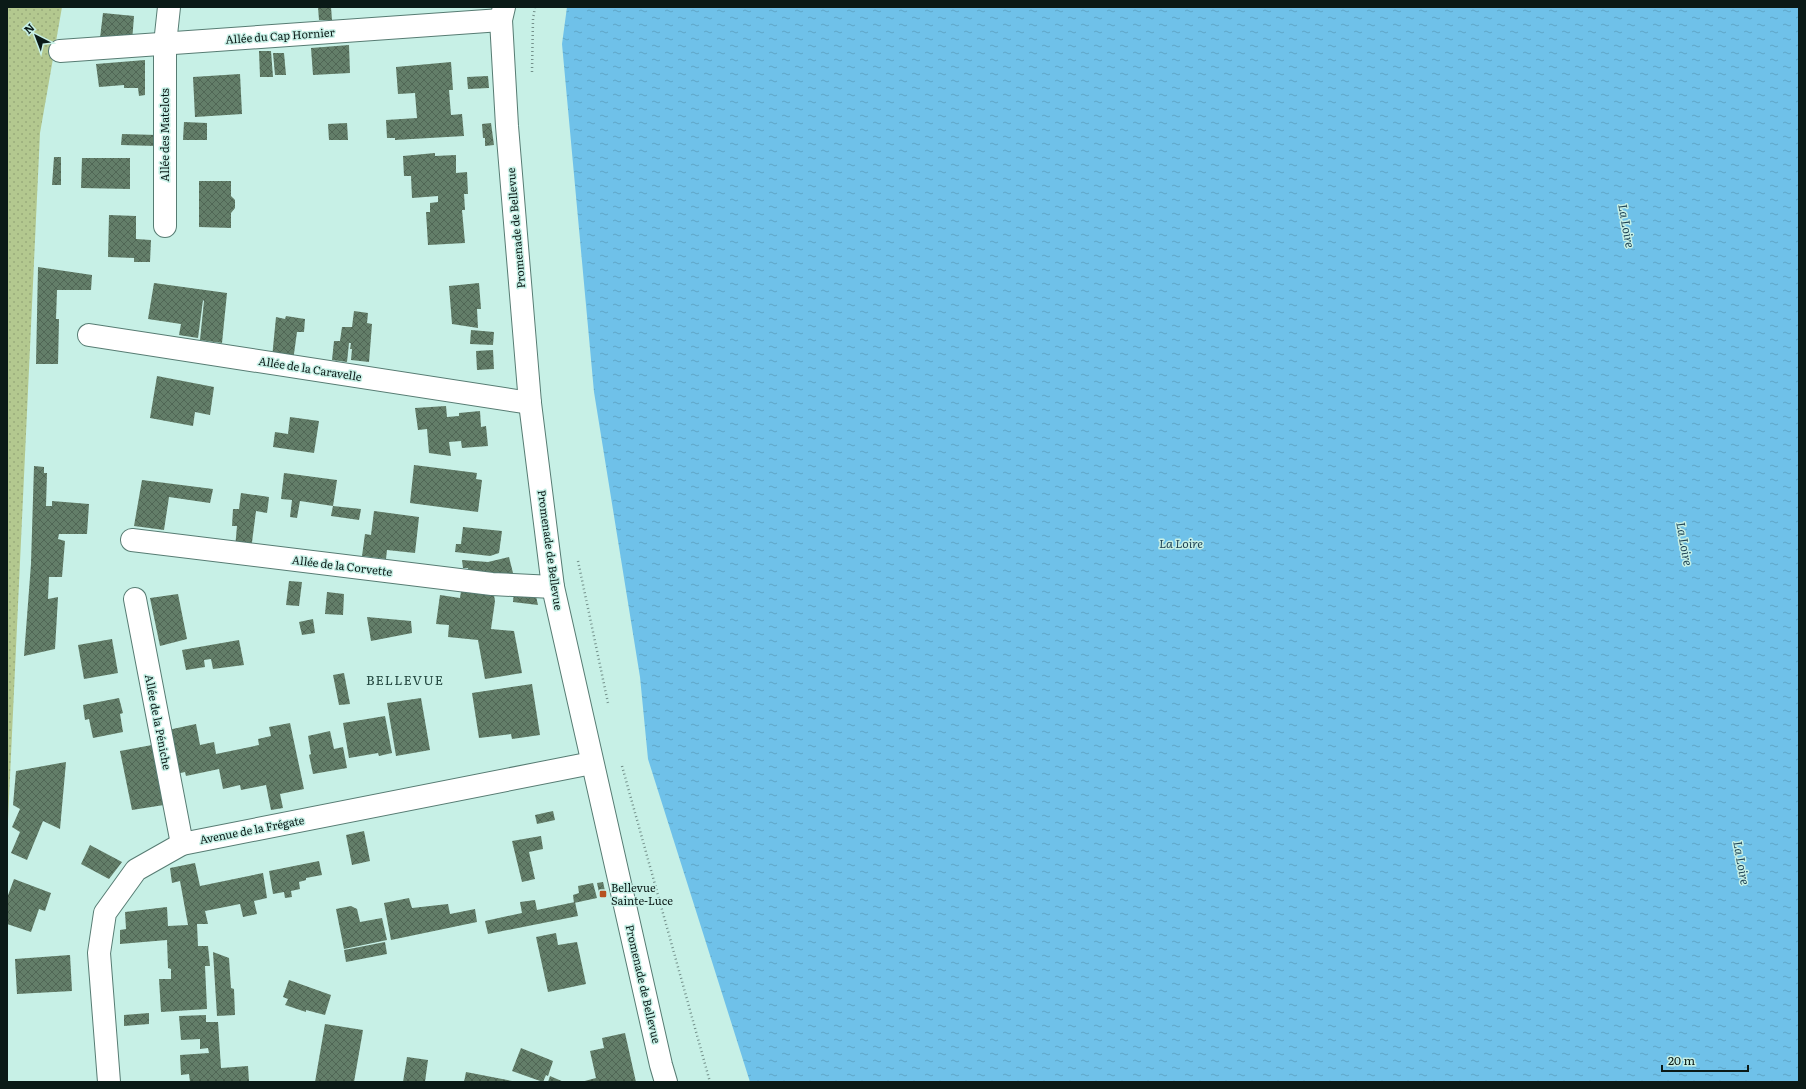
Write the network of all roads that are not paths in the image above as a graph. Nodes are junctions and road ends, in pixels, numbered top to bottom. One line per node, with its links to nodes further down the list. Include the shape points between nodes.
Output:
1 (169, 7): 3 (street, Allée des Matelots)
2 (502, 13): 3 (street, Allée du Cap Hornier); 7 (street, Promenade de Bellevue, via 507,126)
3 (165, 44): 4 (street, Allée du Cap Hornier); 5 (street, Allée des Matelots)
4 (60, 51)
5 (165, 226)
6 (89, 336): 7 (street, Allée de la Caravelle)
7 (530, 403): 9 (street, Promenade de Bellevue)
8 (132, 540): 9 (street, Allée de la Corvette, via 492,584)
9 (553, 587): 11 (street, Promenade de Bellevue)
10 (135, 599): 12 (street, Allée de la Péniche)
11 (592, 763): 12 (street, Avenue de la Frégate); 14 (street, Promenade de Bellevue)
12 (182, 844): 13 (street, Avenue de la Frégate, via 136,870 105,913 99,953)
13 (109, 1082)
14 (666, 1082)

